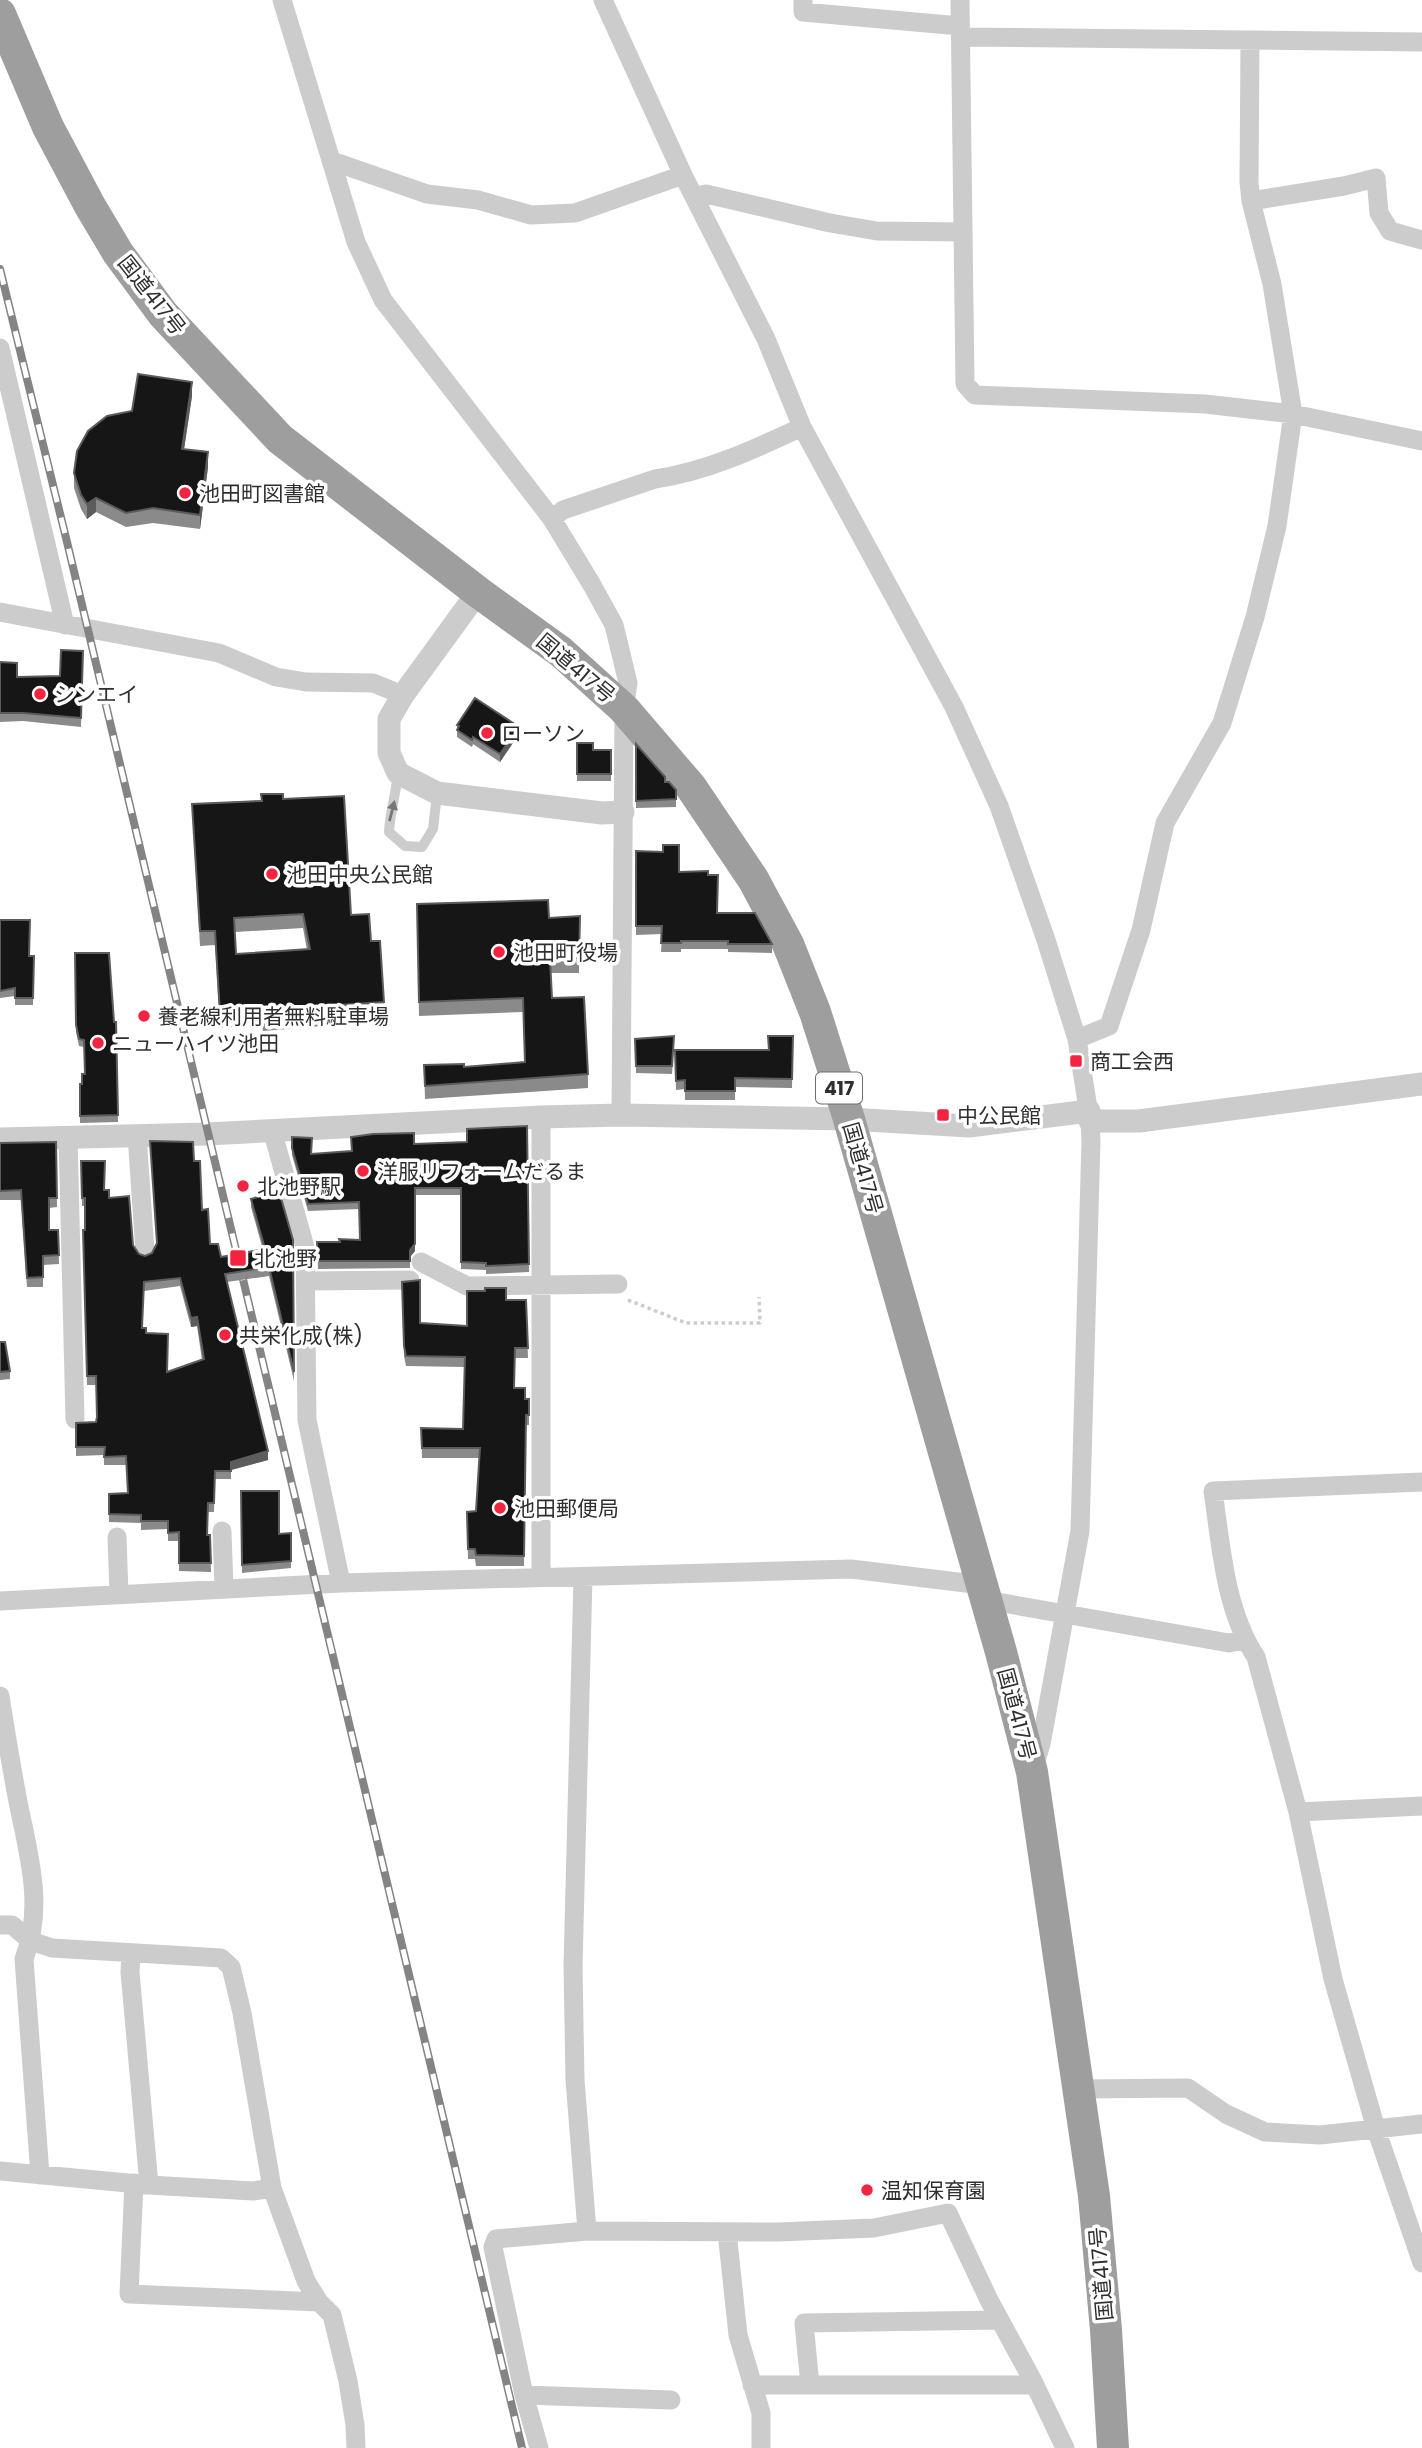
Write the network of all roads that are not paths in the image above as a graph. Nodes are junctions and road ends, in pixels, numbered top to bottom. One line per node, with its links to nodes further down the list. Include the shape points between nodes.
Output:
1 (282, 0): 9 (street)
2 (603, 0): 10 (street)
3 (803, 0): 6 (street, via 803,12)
4 (960, 0): 6 (street)
5 (0, 14): 20 (highway, 国道417号 / 417, via 48,127 90,206 163,314 280,439)
6 (961, 32): 7 (street); 13 (street)
7 (1250, 41): 8 (street); 12 (street)
8 (1422, 42)
9 (332, 161): 10 (street, via 427,194 478,200 531,215 575,213); 19 (street, via 356,242 383,300)
10 (683, 175): 11 (street)
11 (694, 197): 13 (street, via 706,194 877,231); 17 (street, via 766,339)
12 (1251, 201): 14 (street, via 1376,178 1379,213 1390,231); 16 (street, via 1272,284)
13 (963, 232): 16 (street, via 965,383 975,395 1205,404)
14 (1422, 240)
15 (0, 348): 22 (street)
16 (1293, 414): 18 (street); 28 (street, via 1277,526 1222,723 1165,822 1141,930 1109,1026)
17 (802, 427): 19 (street, via 743,454 563,510); 28 (street, via 954,707 999,806)
18 (1422, 441)
19 (552, 519): 24 (street, via 614,625 628,683)
20 (478, 592): 23 (street); 24 (highway, 国道417号 / 417, via 561,652)
21 (0, 612): 22 (street)
22 (65, 625): 23 (street, via 219,653 276,677 373,683)
23 (403, 695): 25 (street, via 389,719 389,753)
24 (624, 709): 27 (street); 33 (highway, 国道417号 / 417, via 691,787 788,944)
25 (398, 773): 26 (street); 26 (lane, one-way to 25, via 433,829 422,847 405,846 389,832)
26 (437, 793): 27 (street)
27 (623, 812): 30 (street)
28 (1077, 1039): 31 (street)
29 (1422, 1084): 31 (street, via 1139,1121)
30 (621, 1115): 32 (street); 33 (street)
31 (1090, 1116): 33 (street, via 969,1126); 55 (street, via 1080,1531)
32 (541, 1117): 34 (street); 43 (street)
33 (849, 1119): 52 (highway, 国道417号 / 417)
34 (272, 1130): 35 (street); 41 (street, via 305,1247)
35 (137, 1135): 36 (street); 38 (street)
36 (68, 1137): 37 (street); 44 (street)
37 (0, 1139)
38 (145, 1252)
39 (421, 1262): 43 (street, via 467,1286)
40 (410, 1280): 41 (street)
41 (306, 1281): 50 (street, via 307,1420)
42 (613, 1284): 43 (street)
43 (541, 1285): 49 (street)
44 (75, 1419)
45 (1422, 1482): 56 (street, via 1213,1491 1227,1582)
46 (222, 1531): 51 (street)
47 (117, 1537): 53 (street)
48 (583, 1577): 49 (street); 52 (street, via 850,1569); 72 (street, via 573,1966 575,2080)
49 (541, 1578): 50 (street)
50 (341, 1583): 51 (street)
51 (224, 1589): 53 (street)
52 (984, 1592): 55 (street); 58 (highway, 国道417号 / 417)
53 (119, 1594): 54 (street)
54 (0, 1601)
55 (1065, 1612): 56 (street, via 1229,1643); 58 (street)
56 (1245, 1640): 61 (street, via 1256,1657)
57 (0, 1696): 59 (street)
58 (1032, 1772): 65 (highway, 国道417号 / 417)
59 (8, 1793): 63 (street, via 34,1882)
60 (1422, 1806): 61 (street)
61 (1298, 1812): 67 (street, via 1333,1979)
62 (0, 1925): 63 (street, via 12,1924)
63 (31, 1941): 64 (street, via 52,1948); 69 (street, via 24,1959)
64 (131, 1953): 70 (street); 71 (street, via 221,1958 230,1967)
65 (1079, 2090): 67 (street, via 1188,2088 1265,2132 1320,2135); 86 (highway, 国道417号 / 417, via 1094,2196)
66 (1422, 2124): 67 (street)
67 (1376, 2129): 74 (street)
68 (0, 2171): 69 (street)
69 (40, 2175): 70 (street)
70 (141, 2184): 71 (street, via 253,2191); 75 (street, via 130,2294)
71 (272, 2188): 75 (street)
72 (587, 2231): 73 (street); 80 (street, via 496,2239 493,2247)
73 (727, 2232): 76 (street, via 874,2228 948,2213); 77 (street, via 738,2335)
74 (1422, 2263)
75 (318, 2302): 82 (street, via 332,2315 348,2381)
76 (1000, 2320): 78 (street, via 804,2323); 79 (street)
77 (752, 2385): 78 (street); 84 (street, via 761,2413)
78 (810, 2385): 79 (street)
79 (1034, 2385): 85 (street)
80 (524, 2395): 81 (street); 83 (street)
81 (671, 2400)
82 (356, 2448)
83 (539, 2448)
84 (761, 2448)
85 (1065, 2448)
86 (1113, 2448)

